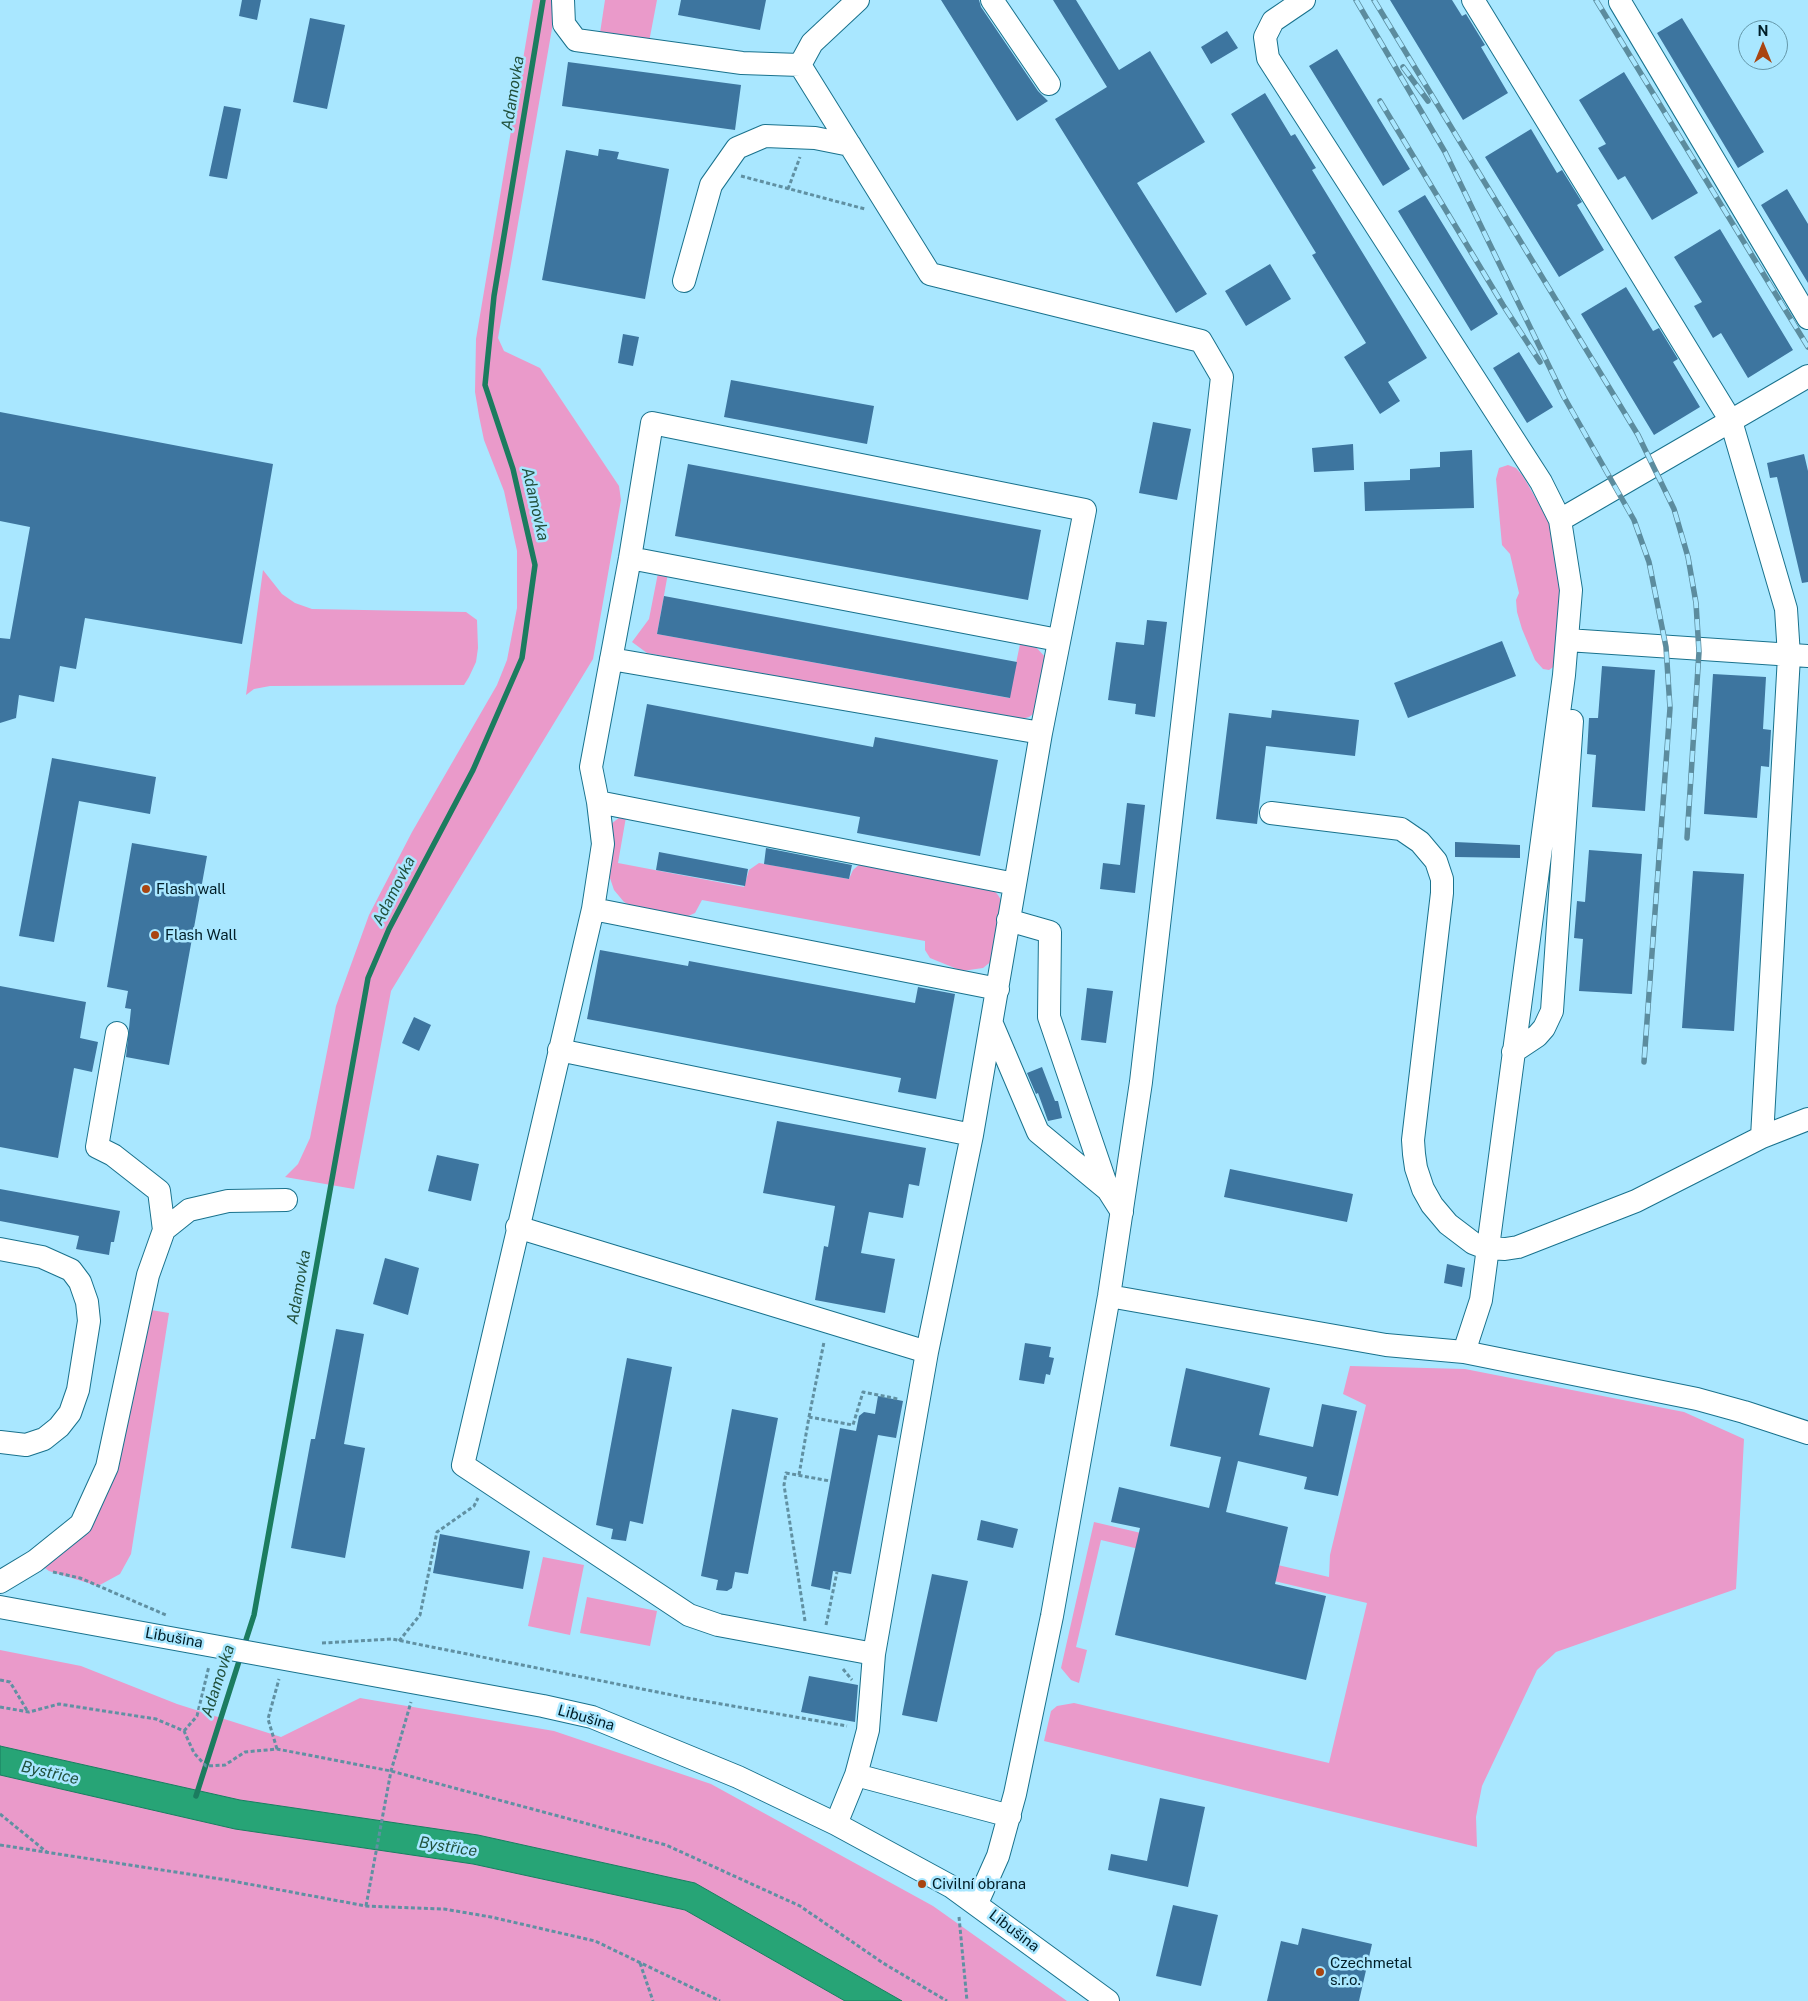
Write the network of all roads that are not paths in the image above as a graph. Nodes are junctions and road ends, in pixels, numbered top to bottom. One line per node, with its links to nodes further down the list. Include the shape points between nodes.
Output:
1 (563, 0): 7 (street, via 564,24 576,40 742,63)
2 (858, 0): 7 (street, via 812,43)
3 (992, 0): 8 (street)
4 (1304, 0): 14 (street, via 1273,21 1264,38 1268,58 1541,482)
5 (1474, 0): 13 (street)
6 (1620, 2): 11 (street)
7 (800, 65): 9 (street)
8 (1049, 84)
9 (850, 145): 10 (street, via 808,138 765,136 737,148 711,185); 37 (street, via 930,274 1201,341 1222,377 1141,1082)
10 (684, 281)
11 (1808, 318)
12 (1808, 376): 13 (street)
13 (1731, 420): 14 (street); 18 (street)
14 (1560, 520): 17 (street, via 1571,590)
15 (630, 558): 16 (street); 16 (street, via 652,423 1085,510); 19 (street)
16 (1058, 640): 21 (street)
17 (1567, 640): 18 (street); 20 (street)
18 (1799, 656): 34 (street)
19 (611, 658): 21 (street); 22 (street, via 591,767)
20 (1564, 675): 31 (street); 31 (street, via 1572,716 1554,999 1544,1028)
21 (1041, 733): 24 (street)
22 (598, 802): 24 (street); 25 (street, via 603,844)
23 (1271, 813): 40 (street, via 1401,829 1420,842 1436,861 1442,879 1442,893 1413,1140 1416,1168 1432,1205 1448,1224 1473,1243)
24 (1015, 884): 26 (street)
25 (593, 909): 27 (street); 30 (street)
26 (1008, 920): 27 (street); 35 (street, via 1050,932 1049,1017)
27 (998, 989): 28 (street)
28 (992, 1024): 33 (street); 35 (street, via 1038,1132)
29 (117, 1033): 39 (street, via 97,1146 159,1191)
30 (559, 1050): 33 (street); 38 (street)
31 (1513, 1052): 40 (street)
32 (1808, 1119): 34 (street)
33 (972, 1135): 43 (street)
34 (1762, 1137): 40 (street, via 1636,1201 1518,1247)
35 (1108, 1190): 37 (street)
36 (286, 1200): 39 (street, via 228,1201 189,1210)
37 (1122, 1212): 42 (street)
38 (517, 1227): 43 (street); 49 (street, via 463,1465 689,1615 718,1625)
39 (164, 1230): 47 (street, via 148,1275 107,1467 81,1524 34,1561)
40 (1486, 1248): 44 (street, via 1481,1300)
41 (0, 1249): 46 (street, via 42,1257 71,1270 80,1282 87,1302 88,1321 78,1390 70,1413 44,1439 26,1445)
42 (1109, 1296): 44 (street, via 1386,1345); 51 (street, via 1052,1616)
43 (927, 1352): 49 (street)
44 (1464, 1352): 45 (street, via 1696,1399)
45 (1808, 1433)
46 (0, 1442)
47 (0, 1582)
48 (0, 1607): 52 (street, Libušina, via 592,1717 738,1777)
49 (874, 1654): 50 (street, via 868,1730)
50 (856, 1775): 51 (street); 52 (street)
51 (1010, 1816): 53 (street, via 998,1856)
52 (836, 1824): 53 (street, Libušina)
53 (977, 1903): 54 (street, Libušina)
54 (1108, 2001)

